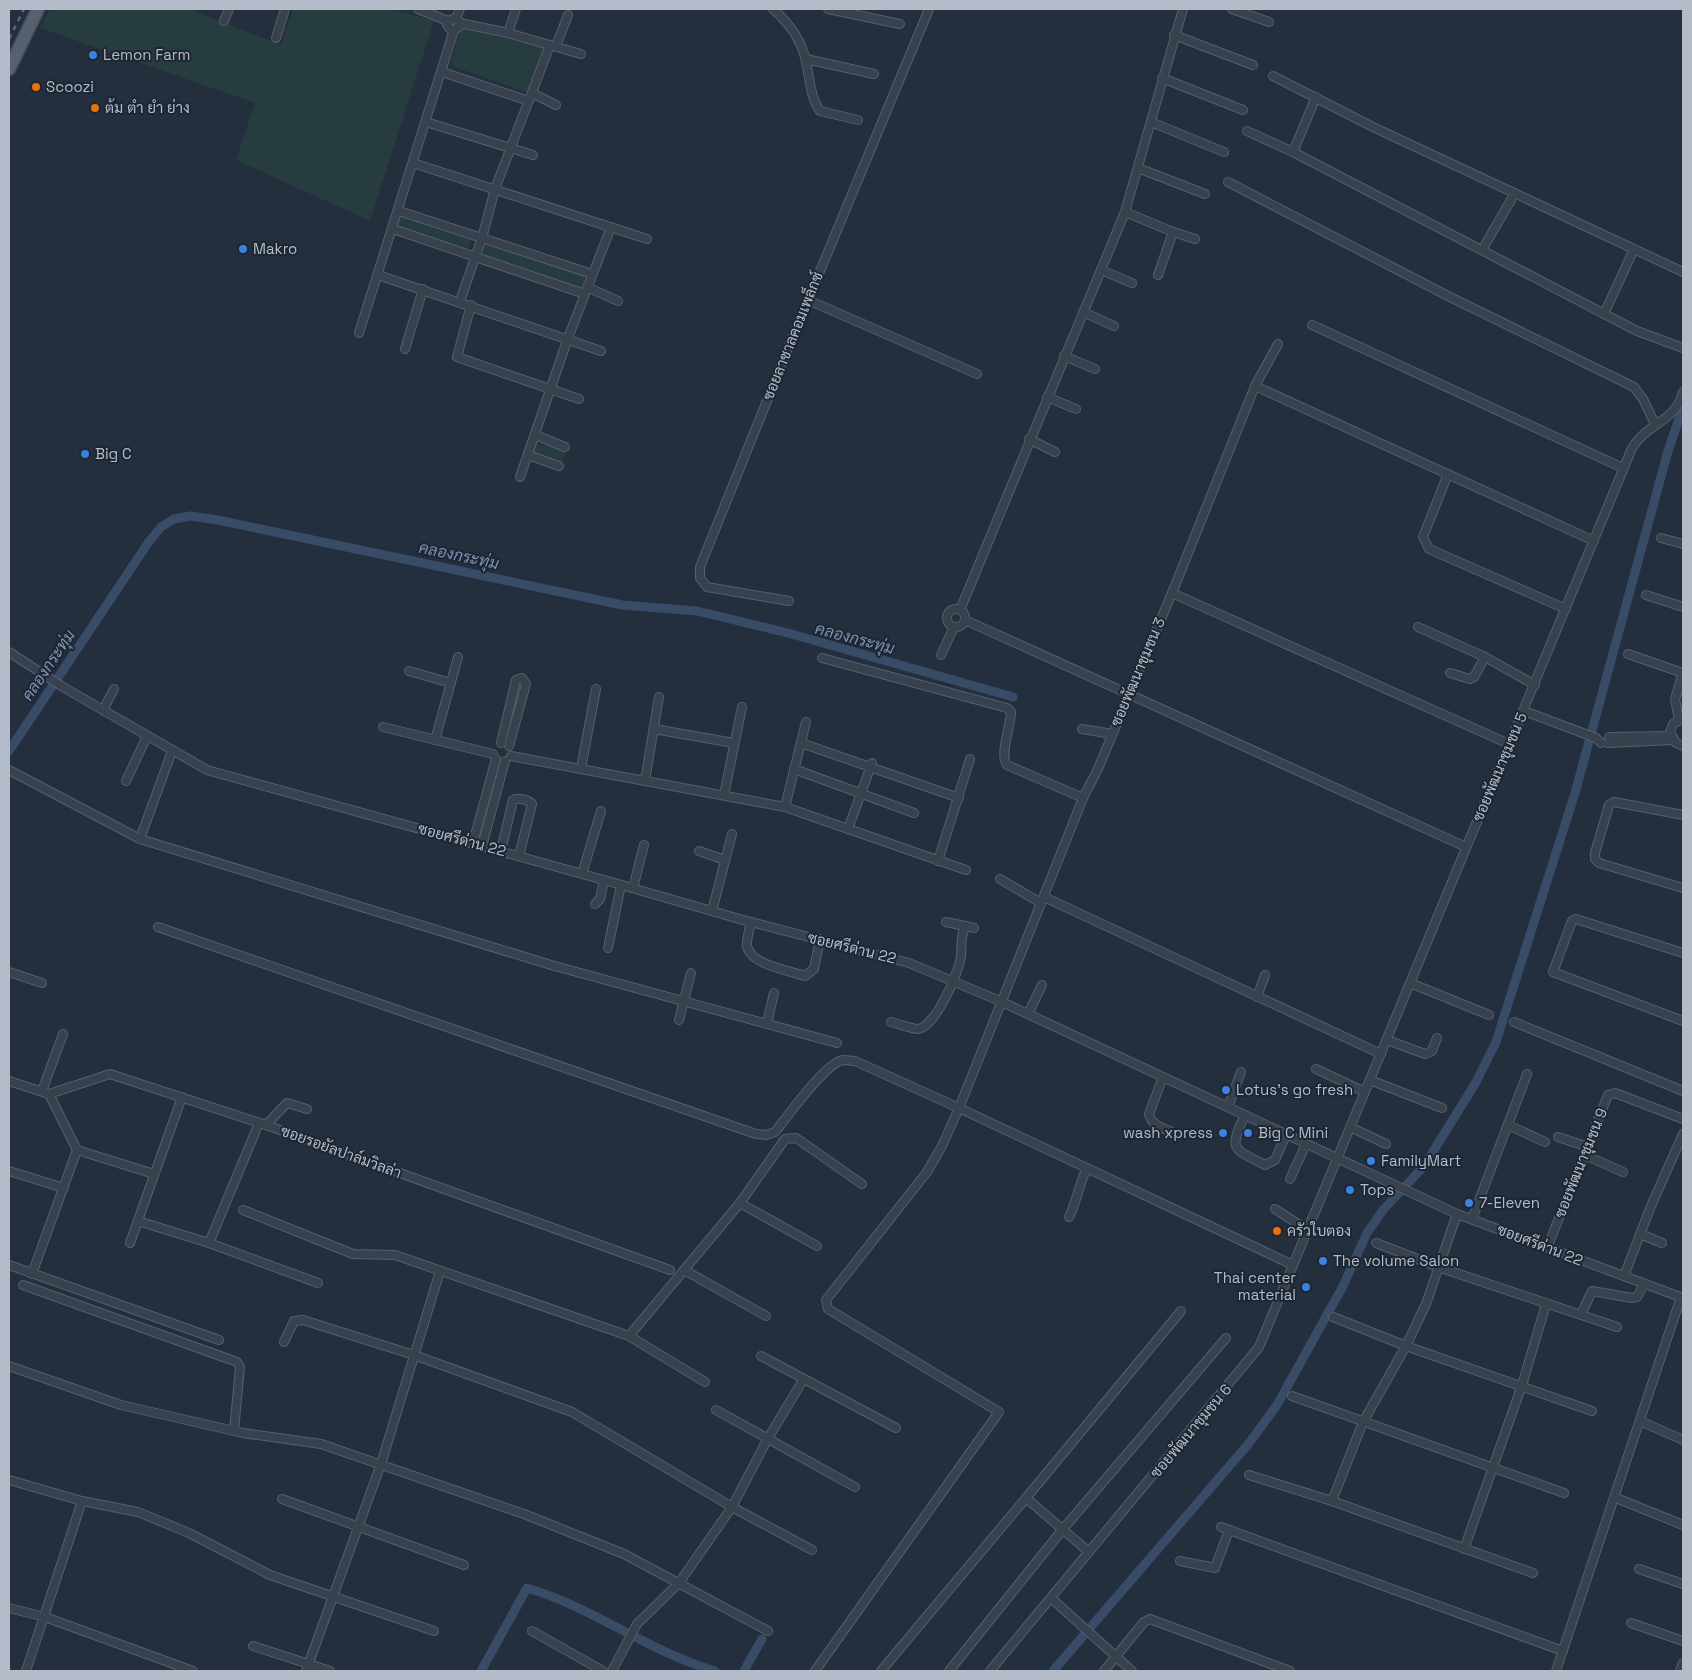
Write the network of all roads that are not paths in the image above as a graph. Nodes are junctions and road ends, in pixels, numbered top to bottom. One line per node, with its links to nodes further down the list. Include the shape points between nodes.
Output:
1 (38, 9): 25 (main road)
2 (228, 9): 13 (street)
3 (285, 9): 20 (street)
4 (418, 9): 14 (street)
5 (460, 9): 14 (street)
6 (516, 9): 18 (street)
7 (773, 9): 23 (street, via 792,30)
8 (828, 9): 16 (street)
9 (929, 9): 67 (street, ซอยลาซาลคอมเพล็กซ์)
10 (1183, 9): 19 (street)
11 (1232, 9): 15 (street)
12 (568, 15): 21 (street)
13 (224, 21)
14 (455, 21): 17 (street, via 458,28); 17 (street, via 448,27); 18 (street)
15 (1269, 22)
16 (900, 24)
17 (454, 30): 26 (street)
18 (508, 33): 21 (street)
19 (1174, 35): 24 (street); 29 (street)
20 (276, 38)
21 (553, 46): 22 (street); 30 (street)
22 (582, 54)
23 (806, 59): 27 (street); 34 (street, via 814,99 820,111)
24 (1253, 65)
25 (9, 69)
26 (442, 72): 30 (street); 35 (street)
27 (874, 74)
28 (1273, 76): 31 (street)
29 (1162, 78): 33 (street); 36 (street)
30 (530, 97): 32 (street); 38 (street)
31 (1316, 97): 40 (street); 46 (street)
32 (556, 105)
33 (1243, 110)
34 (858, 120)
35 (426, 122): 38 (street); 42 (street)
36 (1151, 122): 39 (street); 43 (street)
37 (1247, 131): 40 (street)
38 (511, 148): 41 (street); 45 (street)
39 (1224, 152)
40 (1292, 152): 57 (street)
41 (533, 155)
42 (414, 163): 45 (street); 48 (street)
43 (1138, 168): 47 (street); 49 (street)
44 (1228, 182): 90 (street, via 1634,388)
45 (495, 189): 50 (street); 53 (street)
46 (1515, 193): 56 (street); 57 (street)
47 (1206, 194)
48 (399, 211): 51 (street); 53 (street)
49 (1125, 212): 52 (street); 59 (street)
50 (611, 227): 54 (street); 61 (street)
51 (394, 228): 58 (street); 62 (street)
52 (1173, 232): 55 (street); 63 (street)
53 (482, 238): 58 (street); 61 (street)
54 (647, 239)
55 (1194, 239)
56 (1634, 249): 60 (street); 72 (street)
57 (1482, 250): 72 (street)
58 (476, 257): 66 (street); 68 (street)
59 (1101, 270): 64 (street); 71 (street)
60 (1683, 272)
61 (592, 274): 66 (street)
62 (378, 275): 65 (street); 75 (street)
63 (1158, 275)
64 (1132, 283)
65 (423, 289): 68 (street); 78 (street)
66 (586, 290): 69 (street); 76 (street)
67 (808, 300): 83 (street); 105 (street, ซอยลาซาลคอมเพล็กซ์, via 700,567 700,578 707,587)
68 (460, 301): 70 (street)
69 (618, 301)
70 (471, 305): 76 (street); 85 (street, via 457,357)
71 (1083, 312): 74 (street); 81 (street)
72 (1604, 314): 79 (street, via 1637,331)
73 (1312, 325): 97 (street)
74 (1114, 326)
75 (359, 333)
76 (568, 338): 80 (street); 85 (street)
77 (1278, 344): 84 (street, ซอยพัฒนาชุมชน 3)
78 (405, 348)
79 (1683, 348)
80 (600, 351)
81 (1064, 356): 82 (street); 87 (street)
82 (1095, 369)
83 (977, 374)
84 (1256, 386): 98 (street); 103 (street, ซอยพัฒนาชุมชน 3)
85 (551, 389): 88 (street); 91 (street)
86 (1683, 392): 90 (street, ซอยพัฒนาชุมชน 5, via 1676,410)
87 (1047, 397): 89 (street); 92 (street)
88 (579, 399)
89 (1076, 408)
90 (1655, 424): 97 (street, ซอยพัฒนาชุมชน 5, via 1640,435)
91 (536, 435): 93 (street); 95 (street)
92 (1030, 439): 94 (street); 108 (street)
93 (565, 447)
94 (1055, 452)
95 (528, 455): 96 (street); 99 (street)
96 (558, 466)
97 (1623, 468): 101 (street, ซอยพัฒนาชุมชน 5)
98 (1448, 474): 101 (street); 107 (street, via 1423,537 1428,549)
99 (520, 477)
100 (1661, 538): 102 (street)
101 (1594, 541): 107 (street, ซอยพัฒนาชุมชน 5)
102 (1683, 544)
103 (1172, 593): 125 (street, ซอยพัฒนาชุมชน 3); 142 (street)
104 (1646, 595): 106 (street)
105 (789, 601)
106 (1683, 607)
107 (1566, 609): 122 (street, ซอยพัฒนาชุมชน 5)
108 (960, 610): 109 (street); 110 (street, via 951,610 947,615 948,623)
109 (965, 620): 110 (street, via 962,625); 125 (street)
110 (954, 627): 114 (street)
111 (1418, 627): 117 (street)
112 (9, 652): 128 (street, ซอยศรีด่าน 22)
113 (1628, 654): 119 (street)
114 (941, 655)
115 (458, 657): 121 (street)
116 (822, 658): 158 (street, via 1007,708 1011,712 1004,755 1007,765)
117 (1485, 658): 120 (street, via 1470,679); 122 (street)
118 (409, 671): 121 (street)
119 (1683, 672): 130 (street, via 1675,699)
120 (1450, 674)
121 (451, 683): 138 (street)
122 (1535, 685): 129 (street, ซอยพัฒนาชุมชน 5)
123 (114, 689): 128 (street)
124 (596, 689): 150 (street)
125 (1129, 694): 135 (street, ซอยพัฒนาชุมชน 3); 169 (street)
126 (659, 697): 133 (street)
127 (742, 707): 140 (street)
128 (103, 710): 136 (street, ซอยศรีด่าน 22)
129 (1524, 710): 137 (street, via 1602,739); 142 (street, ซอยพัฒนาชุมชน 5)
130 (1681, 718): 137 (street, via 1670,728)
131 (806, 722): 141 (street)
132 (383, 727): 138 (street)
133 (654, 728): 140 (street); 154 (street)
134 (1082, 729): 135 (street)
135 (1112, 734): 158 (street, ซอยพัฒนาชุมชน 3)
136 (147, 736): 145 (street, ซอยศรีด่าน 22); 153 (street)
137 (1672, 738): 144 (street)
138 (435, 740): 146 (street)
139 (501, 743): 143 (street); 143 (street, via 516,680 522,678 526,684); 146 (street, via 494,748)
140 (734, 743): 156 (street)
141 (801, 743): 149 (street); 151 (street)
142 (1508, 744): 169 (street, ซอยพัฒนาชุมชน 5)
143 (509, 746): 147 (street)
144 (1683, 746)
145 (172, 751): 165 (street); 166 (street, ซอยศรีด่าน 22, via 207,770)
146 (495, 756): 147 (street); 166 (street)
147 (508, 758): 150 (street); 168 (street)
148 (970, 759): 157 (street)
149 (871, 766): 155 (street); 157 (street)
150 (581, 768): 154 (street)
151 (794, 769): 155 (street); 159 (street)
152 (9, 770): 165 (street)
153 (126, 781)
154 (645, 781): 156 (street)
155 (861, 794): 161 (street); 163 (street)
156 (724, 795): 159 (street)
157 (959, 798): 174 (street)
158 (1083, 798): 182 (street, ซอยพัฒนาชุมชน 3)
159 (785, 808): 163 (street)
160 (601, 811): 176 (street)
161 (914, 813)
162 (1683, 815): 181 (street, via 1614,802 1609,805 1595,859 1599,863)
163 (848, 829): 174 (street)
164 (732, 834): 173 (street)
165 (140, 839): 202 (street, via 551,965)
166 (473, 843): 168 (street, ซอยศรีด่าน 22)
167 (644, 845): 180 (street)
168 (482, 846): 170 (street, ซอยศรีด่าน 22)
169 (1466, 847): 198 (street, ซอยพัฒนาชุมชน 5)
170 (501, 851): 172 (street, ซอยศรีด่าน 22); 172 (street, via 513,800 517,798 532,804)
171 (699, 851): 173 (street)
172 (519, 856): 176 (street, ซอยศรีด่าน 22)
173 (725, 860): 184 (street)
174 (938, 861): 175 (street)
175 (966, 870)
176 (582, 874): 178 (street, ซอยศรีด่าน 22)
177 (1000, 879): 182 (street)
178 (604, 880): 179 (street, ซอยศรีด่าน 22); 183 (street, via 600,899)
179 (621, 884): 180 (street, ซอยศรีด่าน 22); 191 (street)
180 (633, 888): 184 (street, ซอยศรีด่าน 22)
181 (1683, 888)
182 (1043, 900): 201 (street); 203 (street, ซอยพัฒนาชุมชน 3)
183 (595, 904)
184 (712, 911): 185 (street, ซอยศรีด่าน 22)
185 (751, 922): 190 (street, ซอยศรีด่าน 22); 190 (street, via 747,944 757,960 804,976 814,969)
186 (946, 922): 187 (street)
187 (965, 926): 189 (street); 196 (street, via 960,940 961,958)
188 (158, 927): 227 (street, via 756,1134 775,1132 811,1087 842,1060 855,1061)
189 (974, 928)
190 (820, 939): 196 (street, ซอยศรีด่าน 22, via 900,960)
191 (608, 948)
192 (1683, 954): 207 (street, via 1576,919 1572,921 1553,972)
193 (9, 972): 197 (street)
194 (691, 973): 202 (street)
195 (1265, 975): 201 (street)
196 (952, 980): 203 (street, ซอยศรีด่าน 22); 208 (street, via 936,1017 928,1025 918,1029)
197 (42, 983)
198 (1410, 983): 205 (street); 213 (street, ซอยพัฒนาชุมชน 5)
199 (1042, 985): 204 (street)
200 (774, 993): 210 (street)
201 (1257, 997): 215 (street)
202 (684, 1001): 206 (street); 210 (street)
203 (1000, 1001): 204 (street, ซอยศรีด่าน 22); 227 (street, ซอยพัฒนาชุมชน 3)
204 (1028, 1014): 219 (street, ซอยศรีด่าน 22)
205 (1489, 1015)
206 (679, 1020)
207 (1683, 1021)
208 (891, 1022)
209 (1514, 1022): 222 (street)
210 (767, 1023): 214 (street)
211 (63, 1034): 223 (street)
212 (1436, 1038): 213 (street, via 1432,1050 1425,1054)
213 (1387, 1040): 215 (street, ซอยพัฒนาชุมชน 5)
214 (837, 1043)
215 (1381, 1054): 220 (street, ซอยพัฒนาชุมชน 5)
216 (1316, 1069): 224 (street)
217 (1241, 1072): 226 (street)
218 (1527, 1074): 233 (street)
219 (1162, 1077): 226 (street, ซอยศรีด่าน 22); 235 (street, via 1149,1114 1151,1121)
220 (1370, 1080): 224 (street, ซอยพัฒนาชุมชน 5); 228 (street)
221 (9, 1081): 223 (street)
222 (1683, 1091)
223 (45, 1092): 225 (street, ซอยรอยัลปาล์มวิลล่า, via 110,1074); 243 (street)
224 (1365, 1092): 234 (street, ซอยพัฒนาชุมชน 5)
225 (182, 1097): 232 (street, ซอยรอยัลปาล์มวิลล่า); 249 (street)
226 (1228, 1107): 230 (street, ซอยศรีด่าน 22)
227 (959, 1108): 246 (street); 352 (street, ซอยพัฒนาชุมชน 3, via 927,1172 826,1300 826,1305 999,1412)
228 (1442, 1108)
229 (307, 1109): 232 (street, via 287,1103)
230 (1244, 1115): 237 (street, ซอยศรีด่าน 22); 237 (street, via 1234,1136 1234,1144 1238,1151 1265,1165 1276,1160)
231 (1683, 1118): 244 (street, ซอยพัฒนาชุมชน 9, via 1612,1093 1608,1095)
232 (262, 1124): 263 (street); 271 (street, ซอยรอยัลปาล์มวิลล่า)
233 (1508, 1125): 239 (street); 258 (street)
234 (1350, 1127): 241 (street); 245 (street, ซอยพัฒนาชุมชน 5)
235 (1170, 1131)
236 (1683, 1134): 242 (street)
237 (1286, 1135): 240 (street, ซอยศรีด่าน 22)
238 (1558, 1137): 244 (street)
239 (1545, 1142)
240 (1306, 1144): 245 (street, ซอยศรีด่าน 22); 250 (street)
241 (1386, 1144)
242 (1680, 1148): 261 (street)
243 (77, 1150): 249 (street); 252 (street)
244 (1586, 1151): 248 (street); 267 (street, ซอยพัฒนาชุมชน 9)
245 (1336, 1158): 256 (street, ซอยศรีด่าน 22); 260 (street, ซอยพัฒนาชุมชน 6)
246 (1087, 1168): 257 (street); 268 (street)
247 (9, 1170): 252 (street)
248 (1623, 1172)
249 (154, 1174): 259 (street)
250 (1290, 1179)
251 (862, 1184): 253 (street, via 790,1137 784,1139)
252 (64, 1188): 274 (street)
253 (740, 1202): 266 (street); 272 (street)
254 (1275, 1209): 260 (street)
255 (244, 1210): 273 (street, via 353,1254 395,1256)
256 (1457, 1214): 258 (street, ซอยศรีด่าน 22); 270 (street)
257 (1069, 1216)
258 (1472, 1219): 267 (street, ซอยศรีด่าน 22)
259 (138, 1221): 262 (street); 263 (street)
260 (1308, 1230): 268 (street, ซอยพัฒนาชุมชน 6)
261 (1640, 1234): 265 (street); 275 (street)
262 (130, 1243)
263 (209, 1243): 276 (street)
264 (1376, 1243): 270 (street)
265 (1662, 1243)
266 (817, 1246)
267 (1547, 1248): 275 (street, ซอยศรีด่าน 22)
268 (1293, 1265): 326 (street, ซอยพัฒนาชุมชน 6, via 1254,1355)
269 (9, 1266): 274 (street)
270 (1438, 1267): 280 (street); 291 (street, via 1426,1304)
271 (670, 1270)
272 (684, 1270): 284 (street); 287 (street)
273 (440, 1271): 287 (street); 292 (street)
274 (32, 1274): 289 (street)
275 (1624, 1276): 277 (street, ซอยศรีด่าน 22)
276 (318, 1283)
277 (1644, 1284): 279 (street, ซอยศรีด่าน 22); 281 (street, via 1637,1297 1632,1298 1592,1291)
278 (23, 1285): 304 (street, via 237,1362 240,1367)
279 (1682, 1298): 283 (street)
280 (1546, 1304): 286 (street); 297 (street)
281 (1583, 1310)
282 (1181, 1311): 313 (street)
283 (1680, 1312): 301 (street)
284 (766, 1316)
285 (1333, 1318): 291 (street)
286 (1617, 1327)
287 (629, 1336): 296 (street)
288 (1226, 1338): 322 (street)
289 (219, 1340)
290 (284, 1342): 292 (street, via 294,1322 303,1320)
291 (1406, 1346): 297 (street); 302 (street)
292 (414, 1355): 307 (street); 318 (street, via 572,1412)
293 (761, 1356): 295 (street)
294 (9, 1366): 304 (street, via 121,1405)
295 (803, 1380): 303 (street); 305 (street)
296 (705, 1382)
297 (1522, 1385): 300 (street); 308 (street)
298 (1292, 1396): 302 (street)
299 (716, 1410): 305 (street)
300 (1592, 1411)
301 (1640, 1421): 306 (street); 314 (street)
302 (1363, 1422): 308 (street); 317 (street)
303 (896, 1428)
304 (234, 1431): 307 (street, via 321,1444)
305 (767, 1440): 311 (street); 318 (street)
306 (1683, 1440)
307 (381, 1464): 319 (street); 331 (street, via 551,1523 624,1554)
308 (1493, 1467): 312 (street); 324 (street)
309 (1249, 1475): 317 (street)
310 (9, 1480): 316 (street)
311 (856, 1487)
312 (1564, 1494)
313 (1026, 1498): 322 (street); 353 (street)
314 (1616, 1498): 320 (street); 343 (street)
315 (282, 1499): 319 (street)
316 (82, 1501): 333 (street, via 138,1512 193,1535 270,1575); 336 (street)
317 (1332, 1501): 324 (street)
318 (732, 1507): 325 (street); 331 (street)
319 (358, 1525): 328 (street); 333 (street)
320 (1683, 1525)
321 (1221, 1527): 323 (street)
322 (1063, 1530): 326 (street); 354 (street)
323 (1229, 1530): 327 (street, via 1215,1568); 343 (street)
324 (1464, 1549): 330 (street)
325 (812, 1550)
326 (1089, 1552): 334 (street, ซอยพัฒนาชุมชน 6)
327 (1180, 1561)
328 (464, 1565)
329 (1639, 1568): 332 (street)
330 (1534, 1573)
331 (679, 1583): 340 (street); 351 (street, via 637,1624)
332 (1683, 1584)
333 (332, 1597): 338 (street); 346 (street)
334 (1051, 1598): 344 (street); 355 (street, ซอยพัฒนาชุมชน 6)
335 (9, 1608): 336 (street)
336 (45, 1617): 347 (street); 348 (street)
337 (1631, 1623): 341 (street)
338 (434, 1631)
339 (532, 1631): 350 (street)
340 (768, 1631)
341 (1683, 1641)
342 (253, 1646): 346 (street)
343 (1563, 1651): 359 (street)
344 (1117, 1657): 356 (street); 357 (street); 358 (street, via 1144,1622 1150,1620)
345 (1683, 1663): 360 (street)
346 (308, 1667): 349 (street)
347 (26, 1671)
348 (193, 1671)
349 (330, 1671)
350 (603, 1671)
351 (612, 1671)
352 (815, 1671)
353 (881, 1671)
354 (949, 1671)
355 (990, 1671)
356 (1104, 1671)
357 (1132, 1671)
358 (1290, 1671)
359 (1556, 1671)
360 (1680, 1671)

